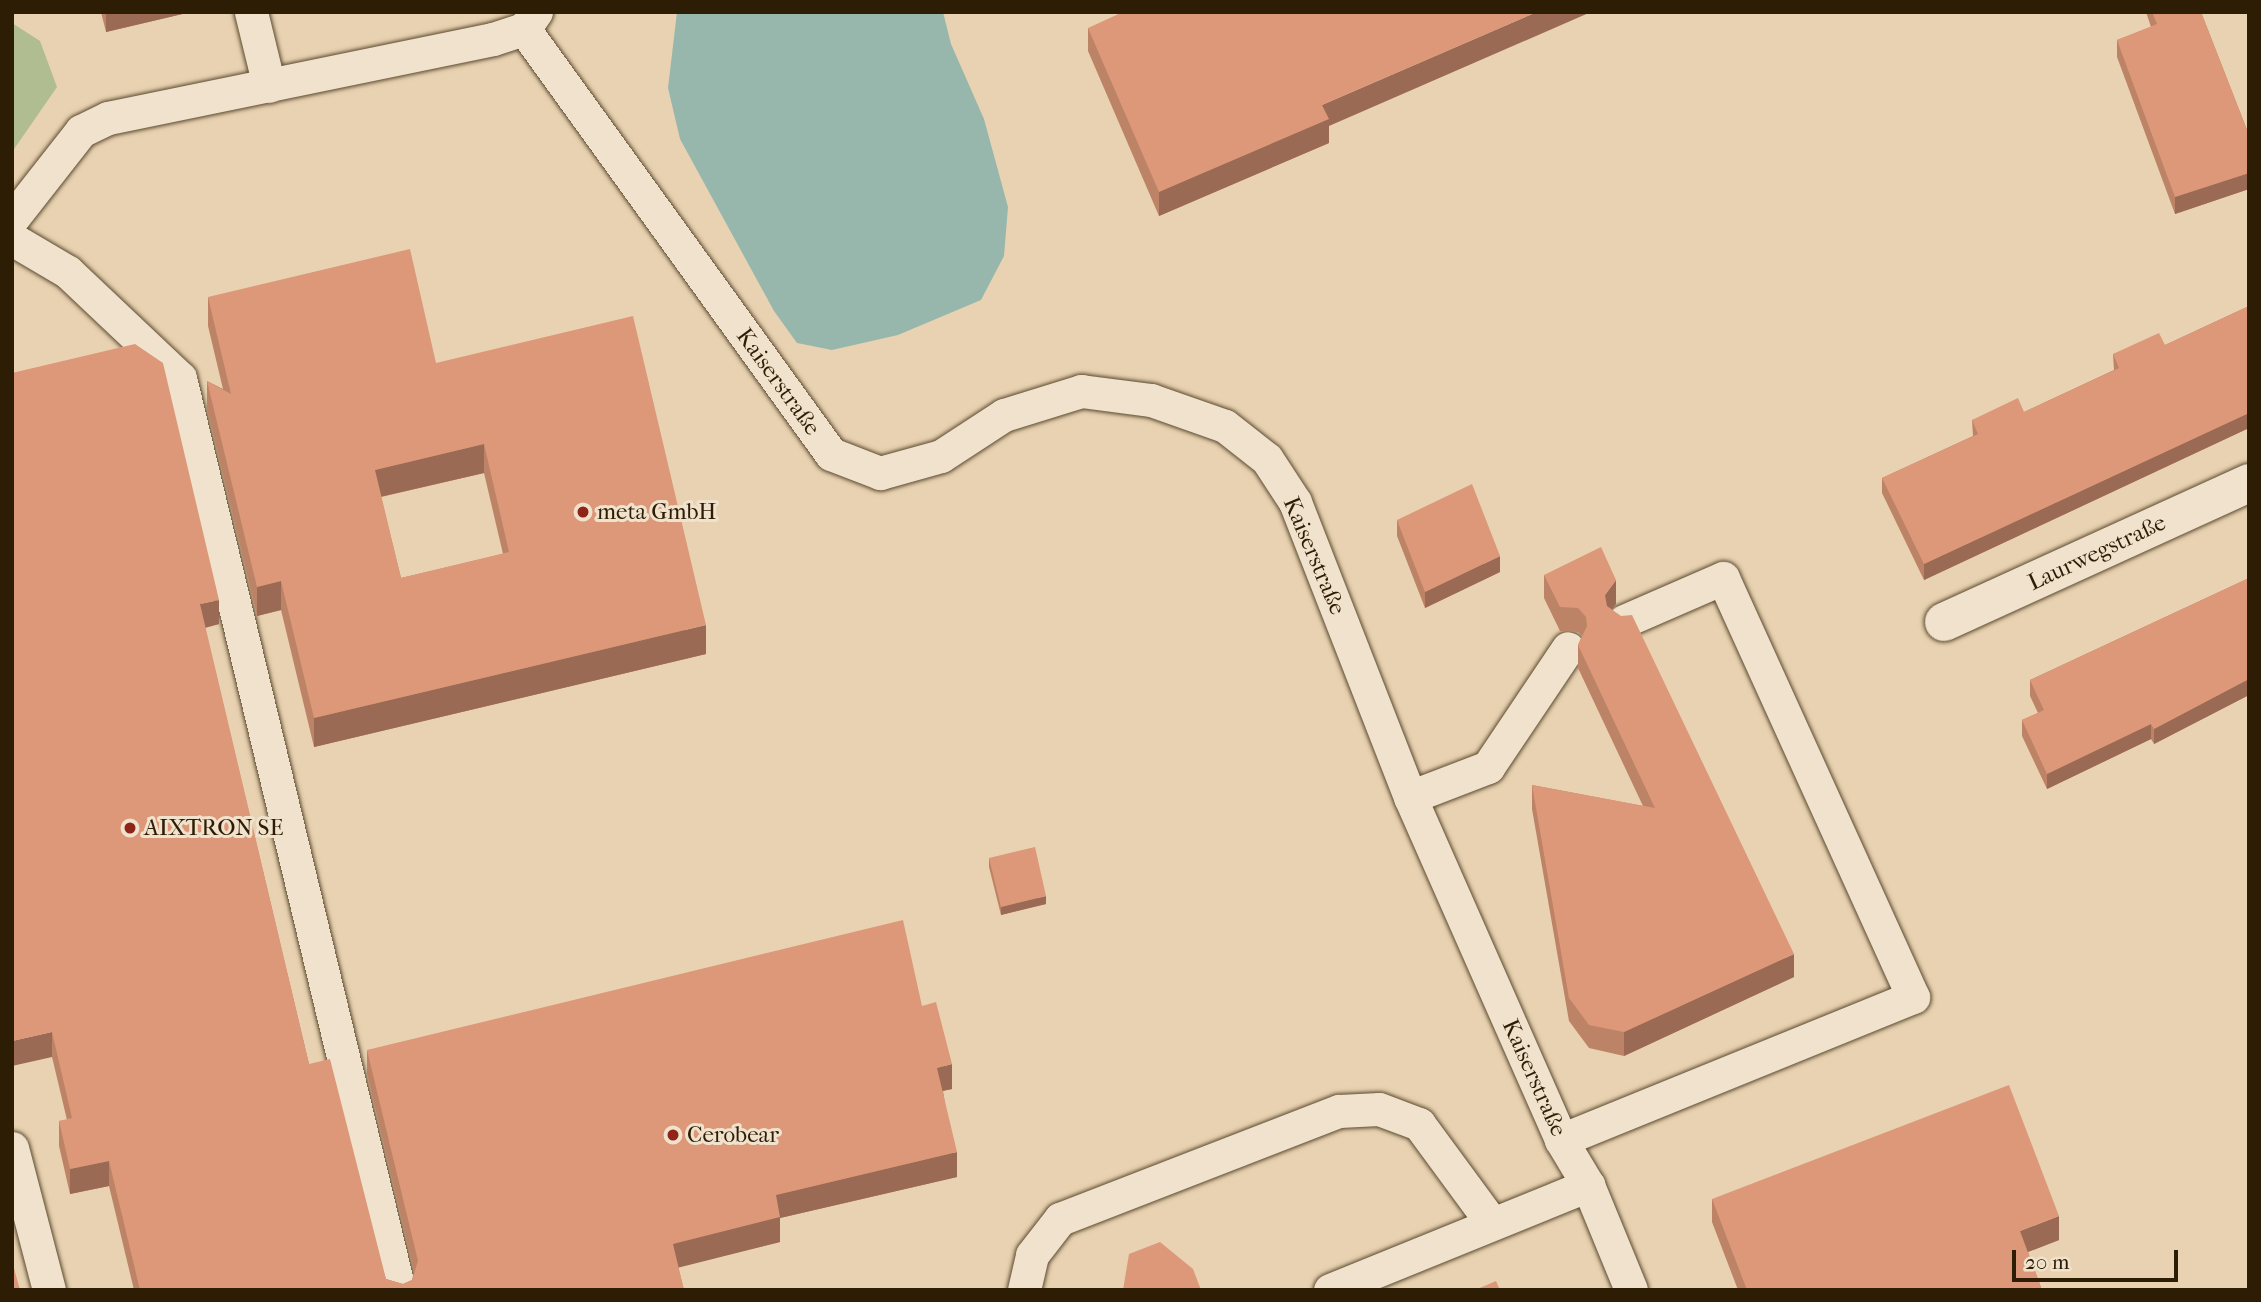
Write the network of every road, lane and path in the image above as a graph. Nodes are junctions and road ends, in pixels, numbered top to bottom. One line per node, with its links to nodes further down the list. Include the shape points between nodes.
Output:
1 (251, 12): 3 (lane)
2 (530, 20): 3 (lane); 10 (lane, Kaiserstraße, via 831,454 880,472 941,456 1004,415 1081,391 1151,400 1225,426 1267,459 1295,502)
3 (269, 86): 4 (lane, via 108,118 81,131)
4 (12, 219)
5 (12, 239): 16 (lane, via 68,272 180,378)
6 (2249, 483): 8 (street, Laurwegstraße)
7 (1623, 621): 11 (lane, via 1723,578 1913,997)
8 (1944, 622)
9 (1568, 648): 10 (lane, via 1488,767)
10 (1410, 797): 11 (lane, Kaiserstraße)
11 (1561, 1140): 13 (lane, Kaiserstraße)
12 (12, 1148): 15 (lane)
13 (1588, 1185): 14 (lane); 19 (lane, Kaiserstraße)
14 (1491, 1222): 17 (lane, via 1419,1124 1379,1109 1339,1111 1060,1219 1032,1255); 18 (lane)
15 (49, 1290)
16 (399, 1290)
17 (1024, 1290)
18 (1330, 1290)
19 (1631, 1290)

